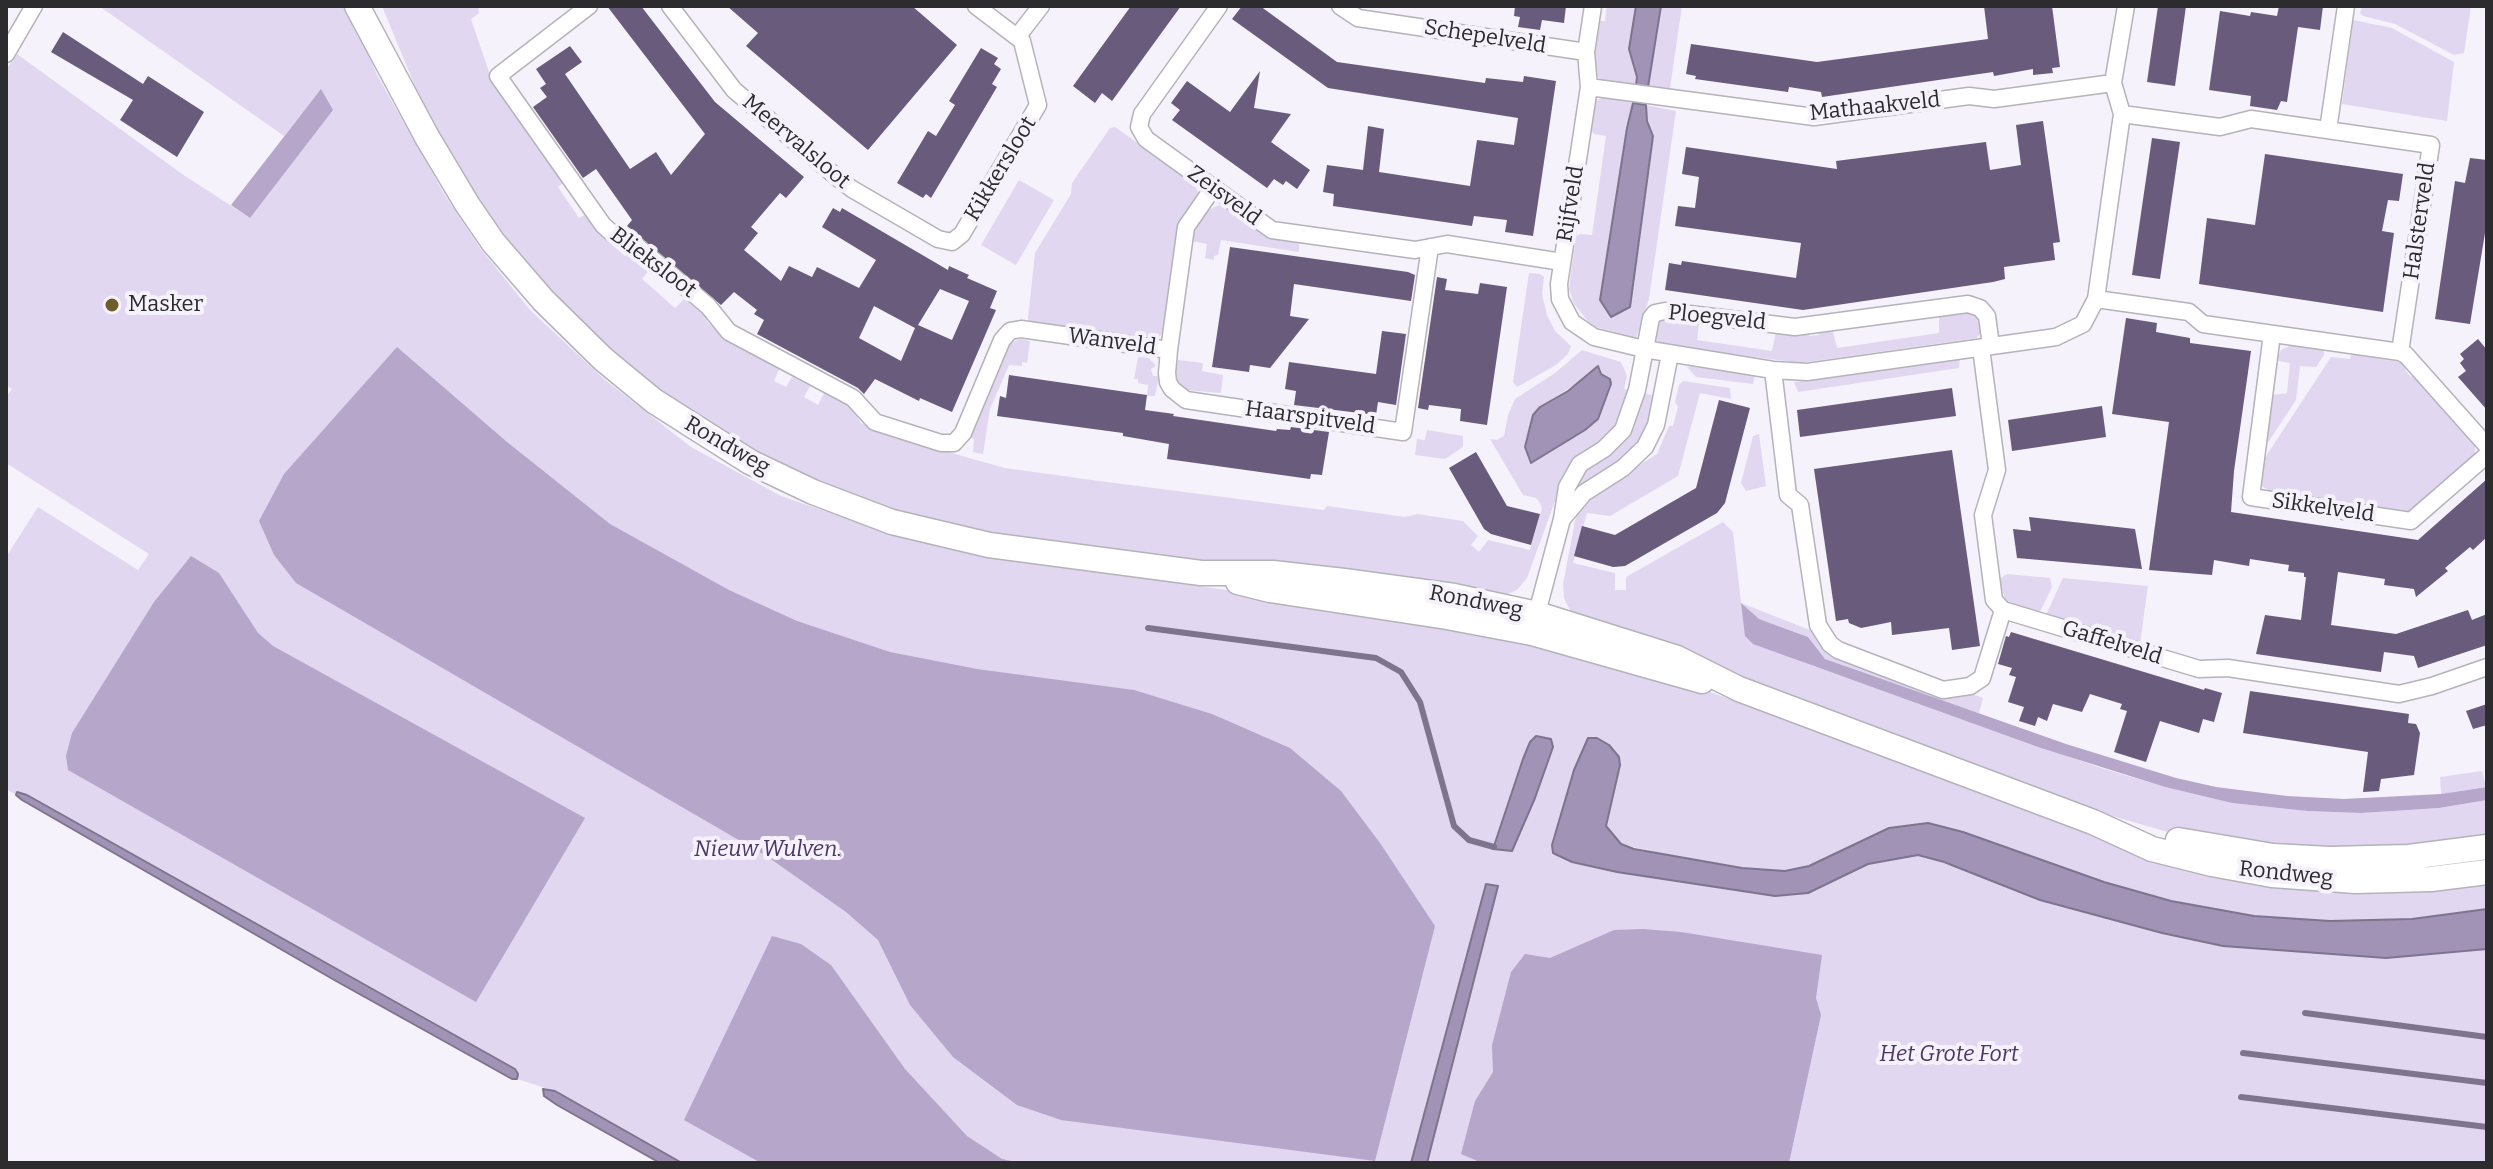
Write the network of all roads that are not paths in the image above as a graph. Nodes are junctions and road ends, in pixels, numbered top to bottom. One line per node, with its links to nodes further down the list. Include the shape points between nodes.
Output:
1 (34, 6): 15 (street)
2 (357, 6): 17 (main road, Rondweg)
3 (376, 6): 17 (main road, Rondweg)
4 (589, 6): 33 (street, Blieksloot, via 498,76 603,225 687,288 729,332 853,398 875,422)
5 (670, 6): 22 (street, Meervalsloot, via 734,90 816,159 852,189)
6 (976, 6): 13 (street)
7 (1041, 6): 13 (street)
8 (1219, 6): 21 (street, Zeisveld, via 1142,114 1139,127 1146,139)
9 (1340, 6): 14 (street, Schepelveld, via 1358,18)
10 (1593, 6): 14 (street, Rijfveld)
11 (2126, 6): 16 (street, Ploegveld)
12 (2346, 6): 20 (street)
13 (1017, 37): 22 (street, Kikkersloot, via 1032,76 1037,111 962,234)
14 (1586, 52): 18 (street, Rijfveld)
15 (6, 54)
16 (2113, 83): 18 (street, Mathaakveld, via 1814,117); 19 (street, Ploegveld)
17 (401, 85): 38 (main road, Rondweg, via 460,194 515,269 571,330 654,401 710,439 813,492 916,529 1027,552 1201,573 1270,590 1447,617)
18 (1589, 87): 24 (street, Rijfveld)
19 (2122, 114): 20 (street, Halsterveld, via 2220,127 2251,119); 25 (street, Ploegveld)
20 (2328, 130): 30 (street, Halsterveld, via 2431,145)
21 (1213, 188): 23 (street, Zeisveld, via 1272,230 1415,250); 29 (street, Wanveld, via 1186,227)
22 (952, 242)
23 (1430, 247): 24 (street, Zeisveld, via 1447,244); 29 (street, Haarspitveld, via 1403,432 1186,400 1168,382)
24 (1562, 262): 28 (street, Rijfveld, via 1560,299 1572,322 1594,337)
25 (2096, 299): 26 (street, via 2189,312 2203,324); 27 (street, Ploegveld, via 2083,324 2070,332)
26 (2272, 334): 30 (street); 35 (street, Sikkelveld, via 2251,497 2411,521)
27 (1986, 347): 28 (street, Ploegveld, via 1987,316 1968,304 1795,327 1660,311 1651,318); 32 (street, Ploegveld, via 1807,372); 37 (street, via 1997,470 1983,515 1994,600)
28 (1644, 349): 31 (street, Ploegveld); 36 (street, via 1623,430 1573,473)
29 (1169, 350): 33 (street, Wanveld, via 1010,331)
30 (2400, 352): 34 (street)
31 (1670, 354): 32 (street, Ploegveld); 36 (street, via 1656,425 1645,447 1584,493)
32 (1773, 370): 37 (street, via 1788,495 1800,505 1818,625 1830,644 1943,690 1970,686 1982,678)
33 (954, 443)
34 (2487, 446)
35 (2487, 455)
36 (1562, 519): 38 (street)
37 (2003, 610): 39 (street, Gaffelveld, via 2199,669 2233,668 2399,694)
38 (1534, 624): 40 (main road, Rondweg, via 1671,674 1739,689)
39 (2487, 667)
40 (2093, 822): 41 (main road, Rondweg, via 2211,847 2304,858 2409,857); 42 (main road, Rondweg, via 2167,853 2272,875 2380,881)
41 (2487, 847)
42 (2487, 872)

